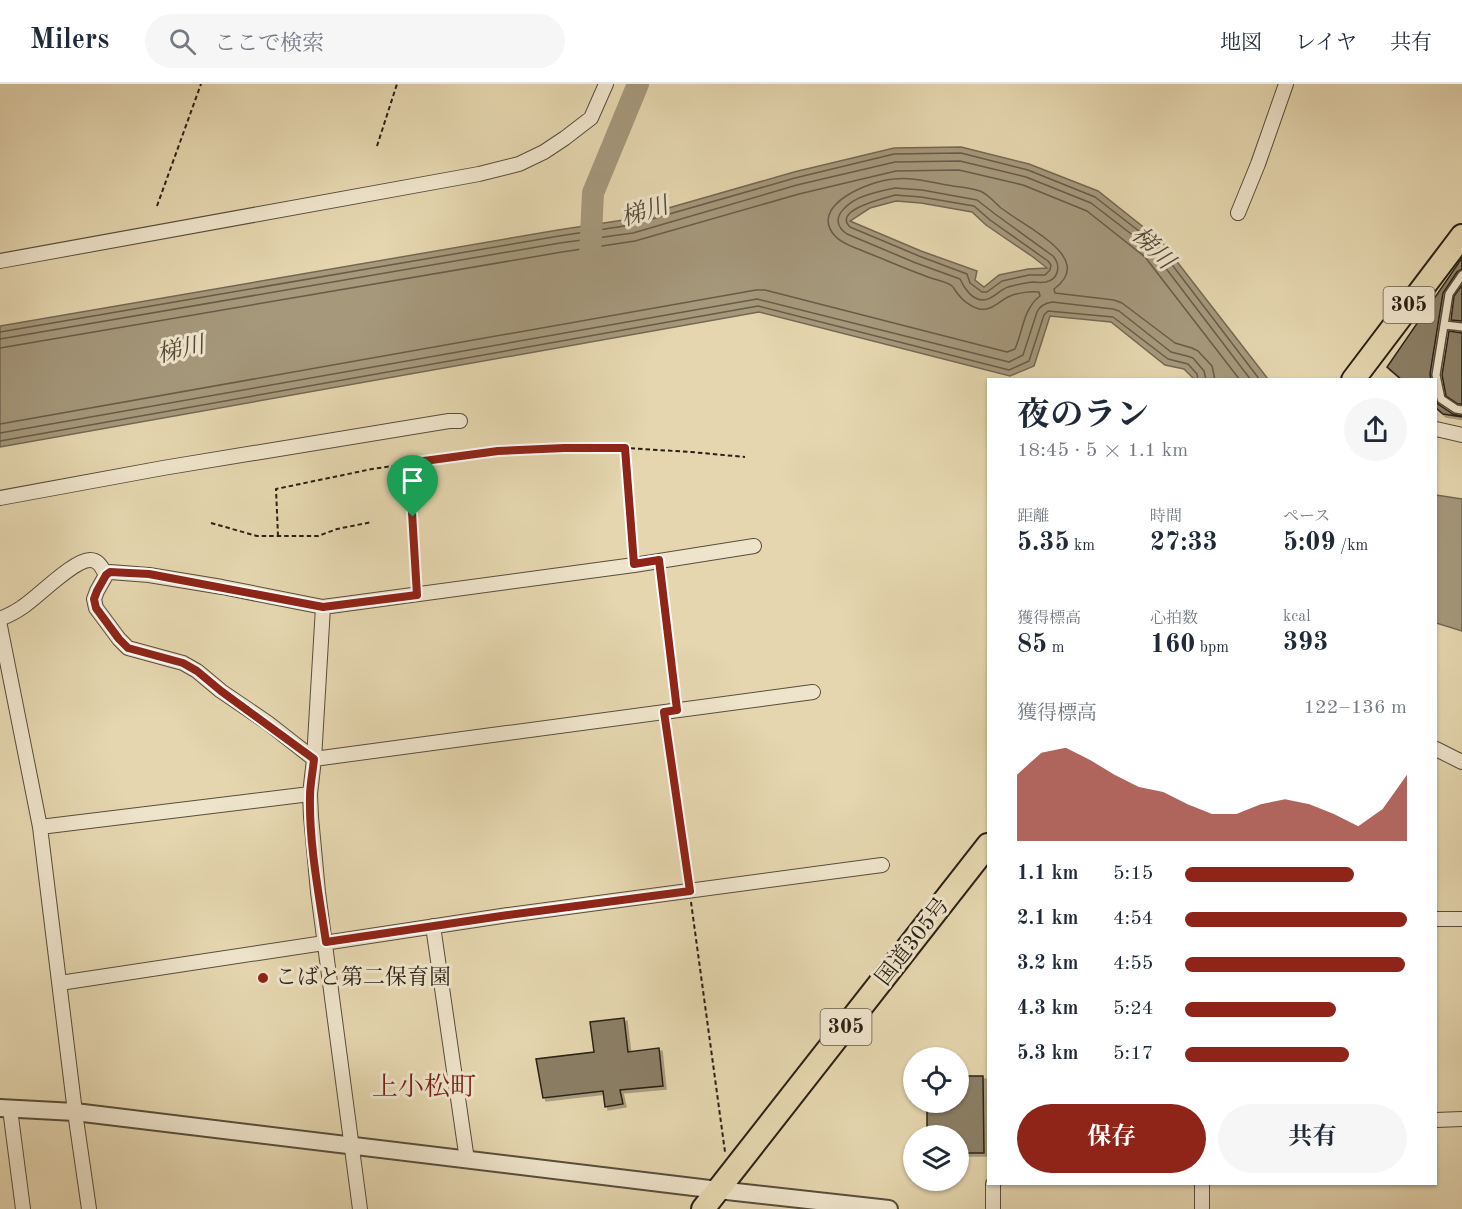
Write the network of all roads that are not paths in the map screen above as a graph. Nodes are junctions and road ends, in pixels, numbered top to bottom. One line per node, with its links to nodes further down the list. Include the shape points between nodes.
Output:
1 (606, 84): 5 (street, via 591,118 519,165)
2 (1286, 84): 3 (street)
3 (1238, 213)
4 (1462, 236): 9 (highway, 305)
5 (0, 261)
6 (1462, 275): 7 (lane, via 1449,294)
7 (1444, 325): 8 (lane); 10 (lane)
8 (1462, 327)
9 (1358, 378)
10 (1437, 378)
11 (1437, 380): 12 (lane, via 1441,399)
12 (1462, 410)
13 (460, 421): 16 (street)
14 (1437, 429): 15 (street)
15 (1462, 435)
16 (0, 498)
17 (754, 546): 19 (street)
18 (106, 575): 19 (street, via 149,574); 20 (street, via 100,564 86,560); 24 (street, via 94,599 96,608 128,648 183,663 197,671)
19 (323, 607): 24 (street)
20 (0, 620)
21 (0, 626): 27 (street)
22 (813, 692): 24 (street)
23 (1437, 749): 25 (street)
24 (314, 759): 26 (street)
25 (1462, 762)
26 (310, 794): 27 (street); 33 (street)
27 (40, 828): 34 (street)
28 (987, 846): 41 (highway, 国道305号 / 305)
29 (882, 865): 32 (street)
30 (1437, 919): 31 (street)
31 (1462, 919)
32 (433, 926): 33 (street); 40 (street)
33 (326, 942): 34 (street); 39 (street)
34 (60, 983): 36 (street)
35 (5, 1109): 36 (street); 44 (street)
36 (75, 1112): 39 (street); 45 (street)
37 (1462, 1119): 38 (street)
38 (1437, 1120)
39 (352, 1146): 40 (street); 46 (street)
40 (467, 1160): 41 (street)
41 (725, 1181): 47 (highway, 国道305号 / 305); 48 (street)
42 (993, 1185): 49 (street)
43 (1202, 1185): 50 (street)
44 (22, 1209)
45 (89, 1209)
46 (360, 1209)
47 (703, 1209)
48 (890, 1209)
49 (993, 1209)
50 (1202, 1209)

